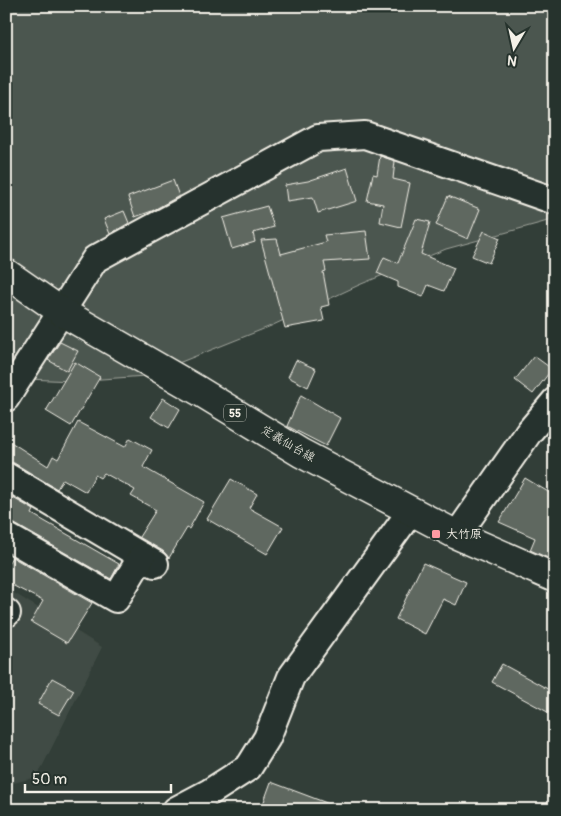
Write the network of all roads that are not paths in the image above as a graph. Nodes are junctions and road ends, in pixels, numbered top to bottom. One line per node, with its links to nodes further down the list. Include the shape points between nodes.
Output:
1 (555, 201): 3 (street, via 365,135 318,138 95,259)
2 (6, 273): 3 (main road, 定義仙台線 / 55)
3 (62, 312): 4 (street); 7 (main road, 定義仙台線 / 55, via 301,453)
4 (6, 398)
5 (555, 402): 8 (street, via 529,432)
6 (6, 476): 9 (street, via 149,560 116,599)
7 (411, 510): 8 (main road, 定義仙台線 / 55); 11 (street, via 291,677 267,738 249,767)
8 (457, 535): 10 (main road, 定義仙台線 / 55)
9 (6, 536)
10 (555, 578)
11 (176, 810)

